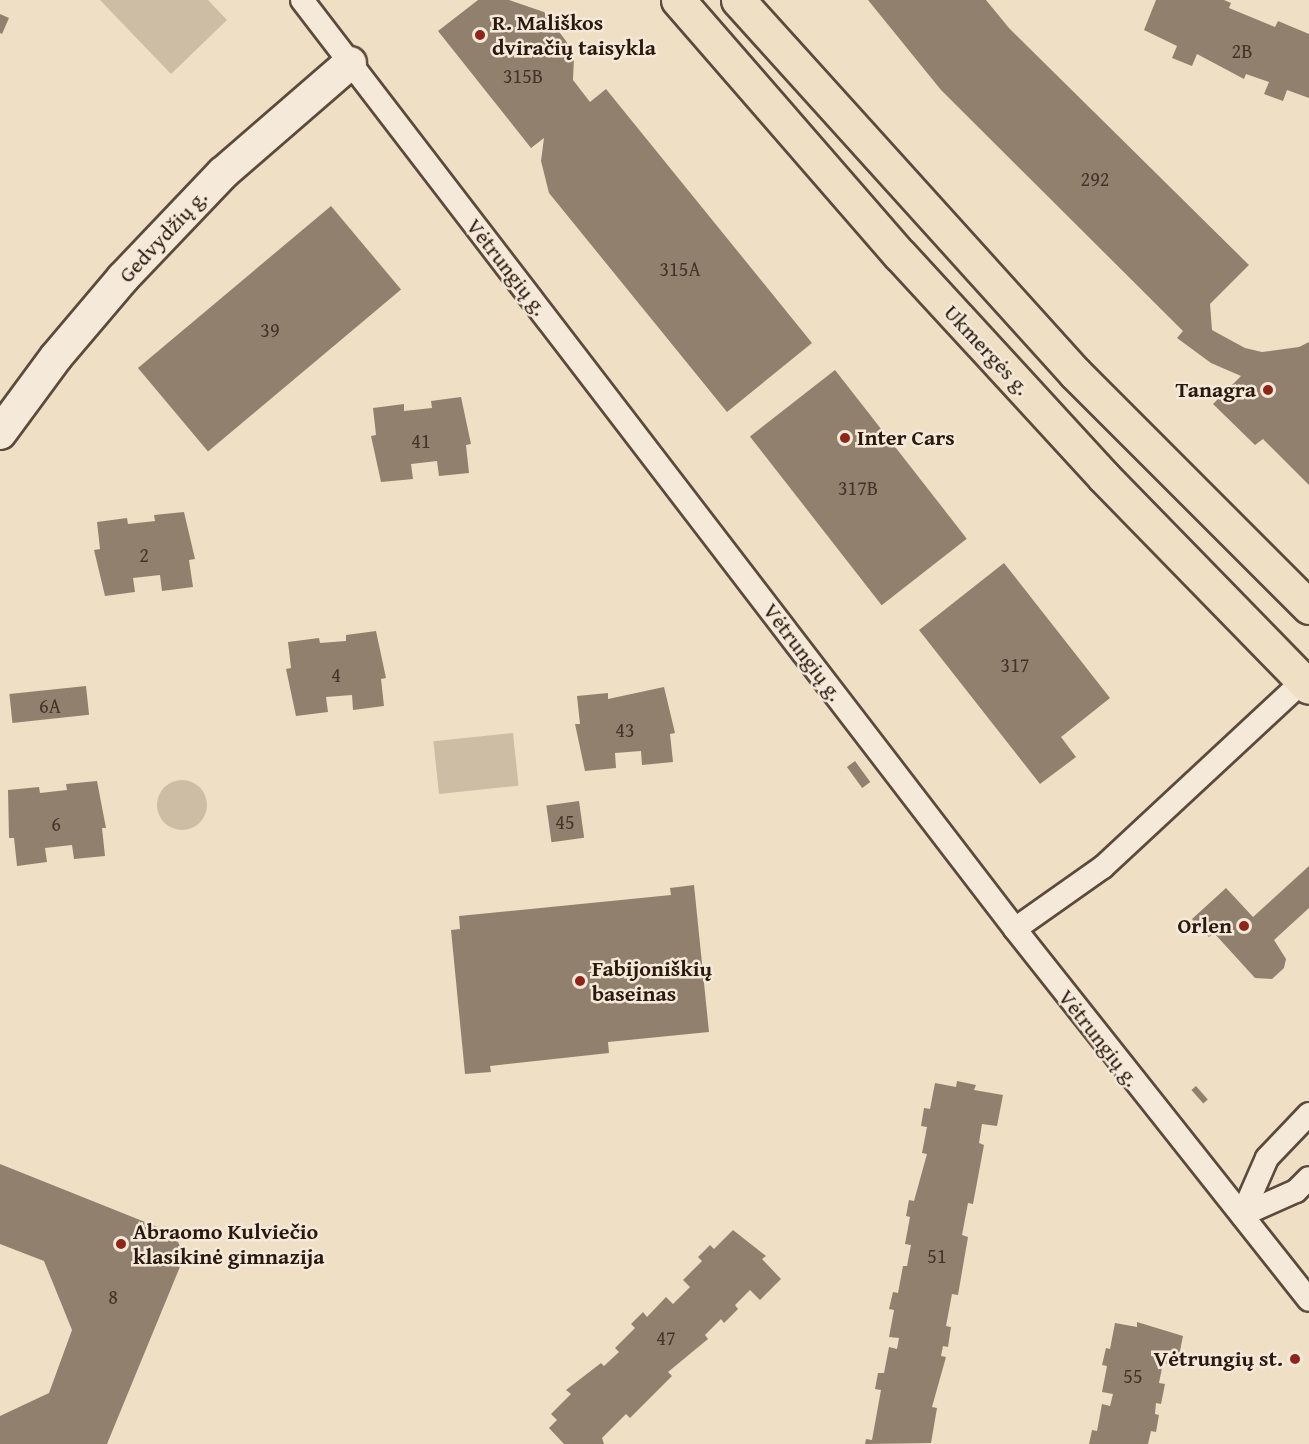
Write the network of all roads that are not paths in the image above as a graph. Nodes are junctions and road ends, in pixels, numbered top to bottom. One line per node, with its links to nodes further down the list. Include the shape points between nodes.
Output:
1 (302, 0): 4 (street, Vėtrungių g.)
2 (678, 0): 7 (highway, Ukmergės g., via 916,272 1104,477)
3 (738, 0): 6 (highway, via 1075,374)
4 (350, 63): 5 (main road, Gedvydžių g., via 223,173 146,253 56,357); 8 (street, Vėtrungių g.)
5 (0, 433)
6 (1309, 607)
7 (1306, 684): 8 (street, via 1103,867)
8 (1015, 929): 11 (street, Vėtrungių g.)
9 (1309, 1114): 11 (street, via 1267,1158)
10 (1309, 1178): 11 (street, via 1296,1191)
11 (1242, 1215): 12 (street, Vėtrungių g.)
12 (1309, 1300)

